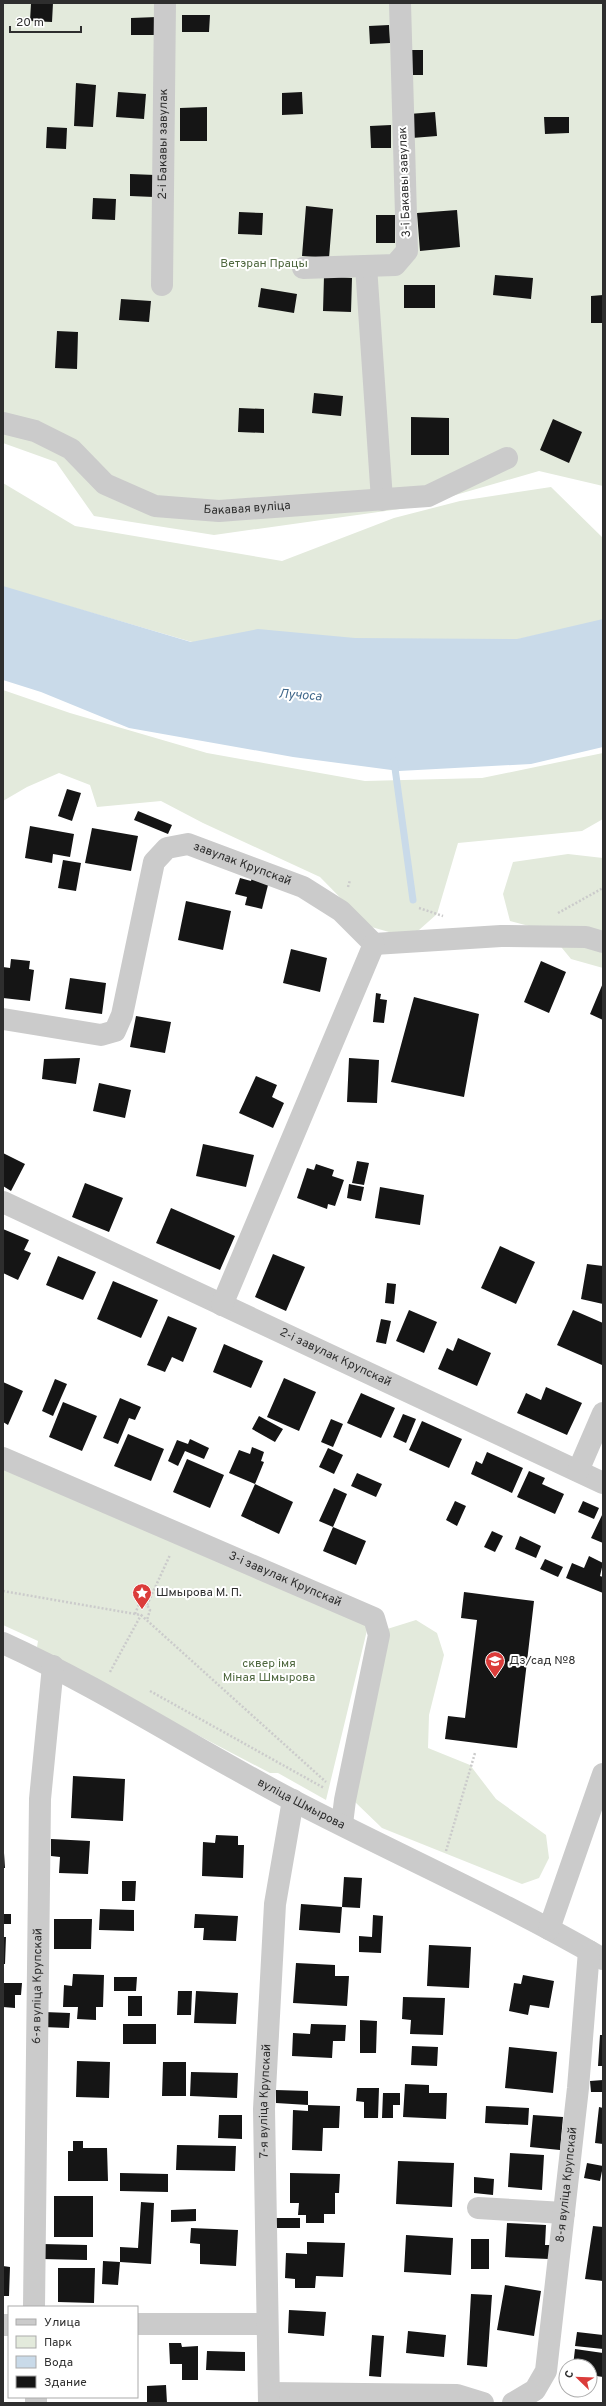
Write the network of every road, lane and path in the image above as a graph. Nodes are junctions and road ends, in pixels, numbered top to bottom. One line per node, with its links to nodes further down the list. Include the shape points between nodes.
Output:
1 (165, 3): 5 (street, 2-і Бакавы завулак)
2 (400, 3): 3 (street, 3-і Бакавы завулак, via 407,251 395,265)
3 (366, 266): 4 (street, 3-і Бакавы завулак); 8 (street)
4 (303, 268)
5 (162, 285)
6 (3, 423): 8 (street, Бакавая вуліца, via 35,431 71,448 105,484 155,506 219,512)
7 (507, 458): 8 (street, Бакавая вуліца, via 428,496)
8 (382, 500)
9 (603, 942): 10 (street, via 586,937 501,936)
10 (374, 944): 11 (street, завулак Крупскай, via 341,911 303,887 188,844 168,848 154,862 122,1015 115,1031 101,1035); 13 (street)
11 (3, 1019)
12 (3, 1202): 13 (street, 2-і завулак Крупскай)
13 (222, 1305): 16 (street, 2-і завулак Крупскай)
14 (603, 1413): 16 (street)
15 (3, 1458): 18 (street, 3-і завулак Крупскай)
16 (578, 1471): 17 (street, 2-і завулак Крупскай)
17 (603, 1483)
18 (180, 1534): 20 (path); 30 (street, 3-і завулак Крупскай, via 374,1618 379,1635)
19 (3, 1591): 21 (path)
20 (147, 1605): 21 (path, via 139,1604); 23 (path, via 150,1610)
21 (135, 1614): 22 (path)
22 (141, 1615): 23 (path); 26 (path)
23 (147, 1620): 30 (path)
24 (3, 1643): 25 (street, вуліца Шмырова)
25 (53, 1666): 29 (street, вуліца Шмырова); 37 (street, 6-я вуліца Крупскай, via 40,1799)
26 (108, 1675)
27 (475, 1753): 32 (path)
28 (603, 1774): 33 (street)
29 (293, 1800): 31 (street, вуліца Шмырова); 39 (street, 7-я вуліца Крупскай, via 275,1904 264,2109)
30 (345, 1800): 31 (street, 3-і завулак Крупскай)
31 (342, 1824): 33 (street, вуліца Шмырова)
32 (446, 1853)
33 (549, 1929): 34 (street, вуліца Шмырова)
34 (596, 1955): 36 (street, 8-я вуліца Крупскай)
35 (478, 2208): 36 (street)
36 (564, 2213): 42 (street, 8-я вуліца Крупскай, via 546,2371 535,2390)
37 (34, 2306)
38 (138, 2324): 39 (street)
39 (267, 2324): 40 (street, 7-я вуліца Крупскай)
40 (269, 2398): 41 (street, via 457,2395)
41 (482, 2403)
42 (514, 2403)

